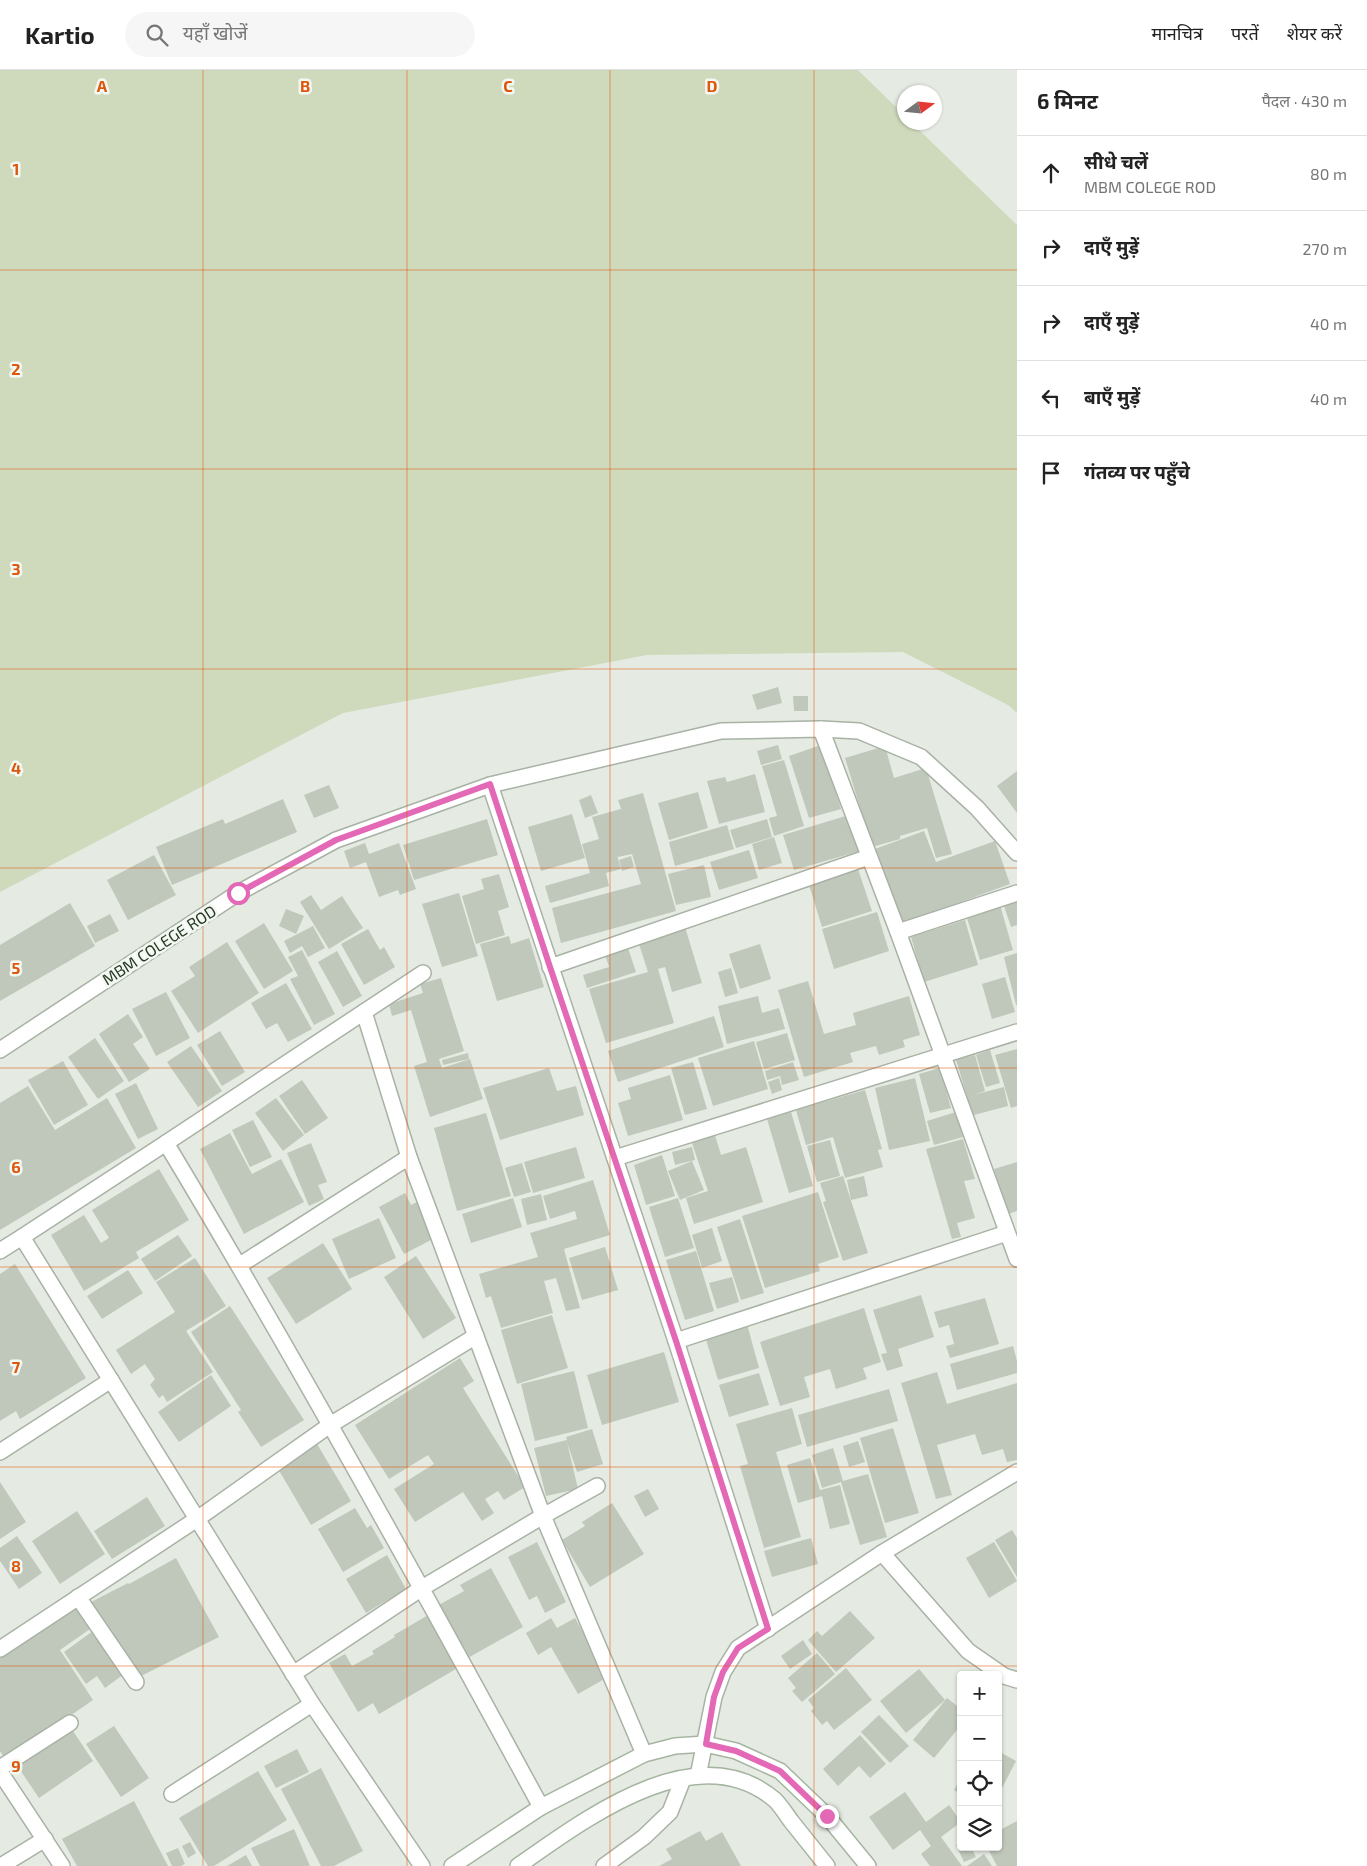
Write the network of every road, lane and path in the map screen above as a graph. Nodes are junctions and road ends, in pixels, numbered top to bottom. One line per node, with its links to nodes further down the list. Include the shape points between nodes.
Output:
1 (821, 729): 2 (street, MBM COLEGE ROD, via 721,731); 3 (street, MBM COLEGE ROD, via 859,731 921,757 977,808); 4 (street)
2 (490, 784): 7 (street); 11 (street, MBM COLEGE ROD, via 328,844 238,893)
3 (1017, 853)
4 (869, 858): 6 (street); 7 (street)
5 (1017, 893): 6 (street)
6 (898, 932): 12 (street)
7 (550, 967): 15 (street)
8 (423, 973): 9 (street)
9 (364, 1012): 13 (street); 14 (street)
10 (1017, 1032): 12 (street)
11 (0, 1050)
12 (943, 1056): 15 (street); 16 (street)
13 (166, 1143): 17 (street); 20 (street)
14 (409, 1157): 20 (street); 21 (street)
15 (615, 1158): 22 (street)
16 (1008, 1233): 19 (street); 22 (street)
17 (22, 1237): 18 (street); 23 (street)
18 (0, 1251)
19 (1017, 1259)
20 (240, 1265): 24 (street)
21 (476, 1336): 24 (street); 28 (street)
22 (676, 1341): 33 (street)
23 (111, 1380): 25 (street); 29 (street)
24 (330, 1425): 29 (street); 31 (street)
25 (0, 1452)
26 (1017, 1472): 30 (street)
27 (597, 1486): 28 (street)
28 (543, 1516): 31 (street); 41 (street)
29 (197, 1519): 32 (street); 35 (street)
30 (882, 1552): 33 (street); 36 (street, via 968,1651 1004,1676)
31 (422, 1588): 35 (street); 45 (street)
32 (78, 1597): 34 (street); 37 (street)
33 (768, 1629): 40 (street, via 738,1648 723,1672 714,1697)
34 (0, 1649)
35 (294, 1674): 38 (street)
36 (1017, 1680)
37 (136, 1682)
38 (312, 1704): 44 (street); 49 (street)
39 (70, 1723): 42 (street)
40 (706, 1744): 41 (street, via 676,1746); 43 (street); 54 (street, via 736,1751 780,1771 827,1816)
41 (644, 1754): 45 (street)
42 (0, 1770): 46 (street)
43 (691, 1777): 51 (street, via 656,1785 620,1801); 52 (street, via 670,1812 644,1837); 53 (street, via 730,1777 776,1801)
44 (172, 1794)
45 (541, 1807): 50 (street)
46 (45, 1839): 47 (street); 48 (street)
47 (1, 1866)
48 (62, 1866)
49 (422, 1866)
50 (452, 1866)
51 (518, 1866)
52 (604, 1866)
53 (827, 1866)
54 (868, 1866)

